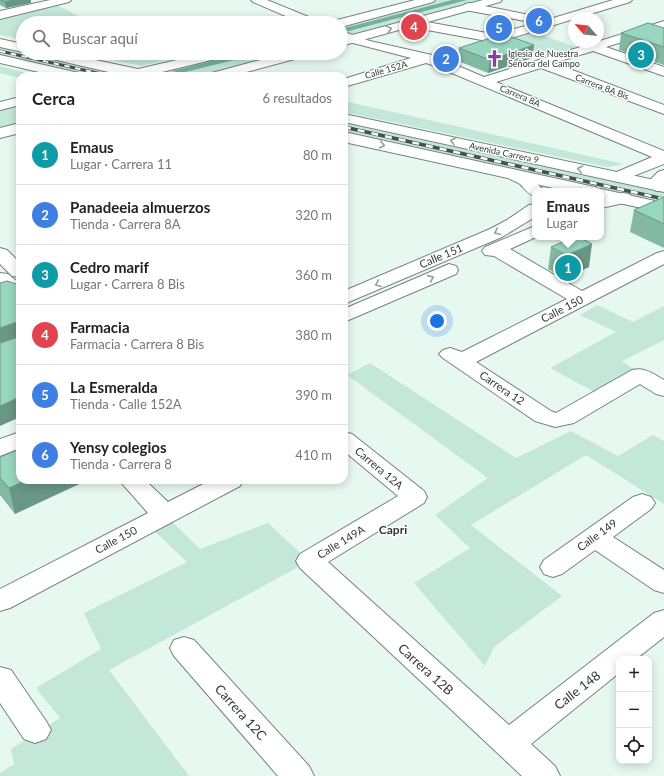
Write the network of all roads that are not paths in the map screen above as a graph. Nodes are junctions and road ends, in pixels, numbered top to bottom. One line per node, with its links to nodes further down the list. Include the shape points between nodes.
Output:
1 (65, 0): 7 (street)
2 (257, 0): 8 (street)
3 (429, 0): 13 (street)
4 (496, 0): 6 (street)
5 (626, 0): 9 (street)
6 (469, 7): 9 (street); 10 (street)
7 (0, 15)
8 (295, 16)
9 (551, 22): 10 (street, via 501,37 487,37)
10 (411, 23): 15 (street, one-way to 10)
11 (664, 25): 12 (street)
12 (641, 32): 17 (street); 19 (street)
13 (348, 33)
14 (348, 35): 15 (street)
15 (364, 36): 21 (street, via 364,42)
16 (348, 37): 21 (street, Carrera 8A)
17 (664, 39)
18 (0, 43): 20 (street)
19 (604, 44)
20 (16, 46)
21 (373, 46): 24 (street, Carrera 8A)
22 (591, 48): 29 (street)
23 (597, 48): 34 (street)
24 (428, 58): 35 (street, Carrera 8A); 36 (street, Calle 152A)
25 (0, 59): 30 (street)
26 (75, 60): 31 (street)
27 (197, 60): 32 (street)
28 (276, 60): 33 (street)
29 (541, 63): 35 (street); 39 (street, Carrera 8A Bis)
30 (48, 72)
31 (127, 72)
32 (151, 72)
33 (234, 72)
34 (664, 72)
35 (484, 81): 44 (street, Carrera 8A)
36 (348, 82)
37 (16, 102): 38 (street)
38 (0, 106)
39 (664, 110)
40 (348, 119): 46 (street, Avenida Carrera 9, one-way to 40)
41 (16, 129): 42 (street)
42 (0, 133)
43 (348, 138): 45 (street, Avenida Carrera 9, one-way to 45)
44 (664, 157): 46 (street)
45 (512, 174): 48 (street, via 525,180); 49 (street, Avenida Carrera 9)
46 (618, 177): 47 (street, Avenida Carrera 9)
47 (663, 183)
48 (533, 188)
49 (576, 188)
50 (604, 195): 51 (street)
51 (623, 198): 52 (street); 53 (street)
52 (604, 202)
53 (664, 208)
54 (532, 211): 63 (street, Calle 151, one-way to 63, via 496,233)
55 (532, 232): 56 (street, Calle 151)
56 (496, 249): 64 (street); 65 (street, Calle 151, one-way to 56)
57 (0, 254): 59 (street)
58 (664, 257): 64 (street, Calle 150)
59 (16, 268)
60 (16, 273): 61 (street)
61 (0, 278): 62 (street)
62 (16, 291)
63 (348, 296)
64 (582, 299): 66 (street, Calle 150)
65 (348, 314)
66 (456, 357): 67 (street, Carrera 12, via 543,416 555,420 566,418 640,375)
67 (664, 389)
68 (16, 441): 70 (street)
69 (348, 441): 75 (street, Carrera 12A)
70 (0, 448)
71 (16, 462): 72 (street)
72 (0, 469)
73 (135, 484): 77 (street)
74 (223, 484): 77 (street, Calle 150)
75 (415, 497): 79 (street, Calle 149A)
76 (642, 503): 78 (street, Calle 149)
77 (165, 515): 82 (street, Calle 150)
78 (595, 537): 80 (street, Calle 149); 81 (street)
79 (309, 561): 87 (street, Carrera 12B)
80 (553, 567)
81 (664, 583)
82 (0, 601)
83 (664, 621): 87 (street, Calle 148)
84 (184, 648): 88 (street, Carrera 12C)
85 (0, 679): 86 (street)
86 (35, 730)
87 (508, 744): 89 (street, Carrera 12B)
88 (298, 776)
89 (544, 776)

